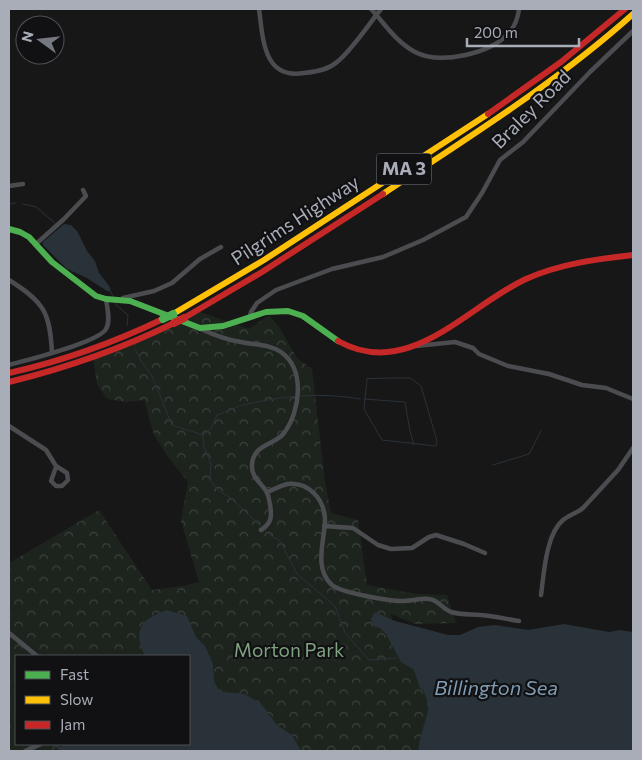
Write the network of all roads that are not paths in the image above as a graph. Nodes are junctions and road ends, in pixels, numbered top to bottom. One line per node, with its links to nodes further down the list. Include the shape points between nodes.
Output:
1 (259, 9): 6 (street, via 267,56 281,70 296,74 323,70 337,62)
2 (372, 9): 6 (street)
3 (381, 9): 6 (street)
4 (519, 9): 6 (street, via 512,28 499,41 473,52 441,58 421,55 408,48)
5 (625, 9): 24 (main road, Pilgrims Highway / MA 3, bridge, via 562,62 511,99 225,284 173,314 116,340)
6 (376, 14)
7 (633, 14): 25 (main road, Pilgrims Highway / MA 3, bridge, via 572,67 501,118 241,285 132,343 75,364)
8 (633, 31): 19 (street, Braley Road, via 523,142 500,160 466,217 383,257 332,269 276,290 257,303)
9 (22, 184): 10 (street)
10 (9, 186)
11 (83, 190): 13 (street, via 86,196)
12 (9, 229): 13 (main road, via 25,234)
13 (36, 244): 17 (main road, via 52,262 88,291)
14 (221, 247): 18 (street, via 200,259 172,283)
15 (633, 255): 21 (main road, via 578,263 522,281)
16 (9, 280): 22 (street, via 45,311)
17 (107, 299): 18 (main road); 22 (street, via 108,324 102,333)
18 (120, 299): 20 (main road)
19 (250, 316): 20 (main road, via 224,327); 21 (main road, via 273,310 292,312 359,351 386,352)
20 (200, 328): 30 (street, via 231,340 264,345 282,353 292,366 298,396 293,414 285,433 265,445 253,460 254,475)
21 (413, 346): 26 (street, via 455,342 508,366 606,388)
22 (52, 353): 23 (street)
23 (9, 365)
24 (9, 373)
25 (9, 382)
26 (633, 399)
27 (9, 426): 29 (street, via 46,450)
28 (633, 448): 34 (street, via 618,470 578,513 559,524 551,537)
29 (56, 467): 29 (street, via 68,476 67,483 62,486 56,486 52,481)
30 (267, 492): 31 (street, via 290,484 309,488 322,507); 32 (street, via 272,513)
31 (324, 526): 33 (street, via 353,528 391,550 412,548 435,535); 35 (street, via 323,568 331,583 341,590 401,601 430,599 452,612)
32 (263, 528)
33 (485, 553)
34 (540, 594)
35 (519, 621)
36 (9, 633): 37 (street)
37 (36, 655)
38 (39, 745): 39 (street)
39 (25, 751)

